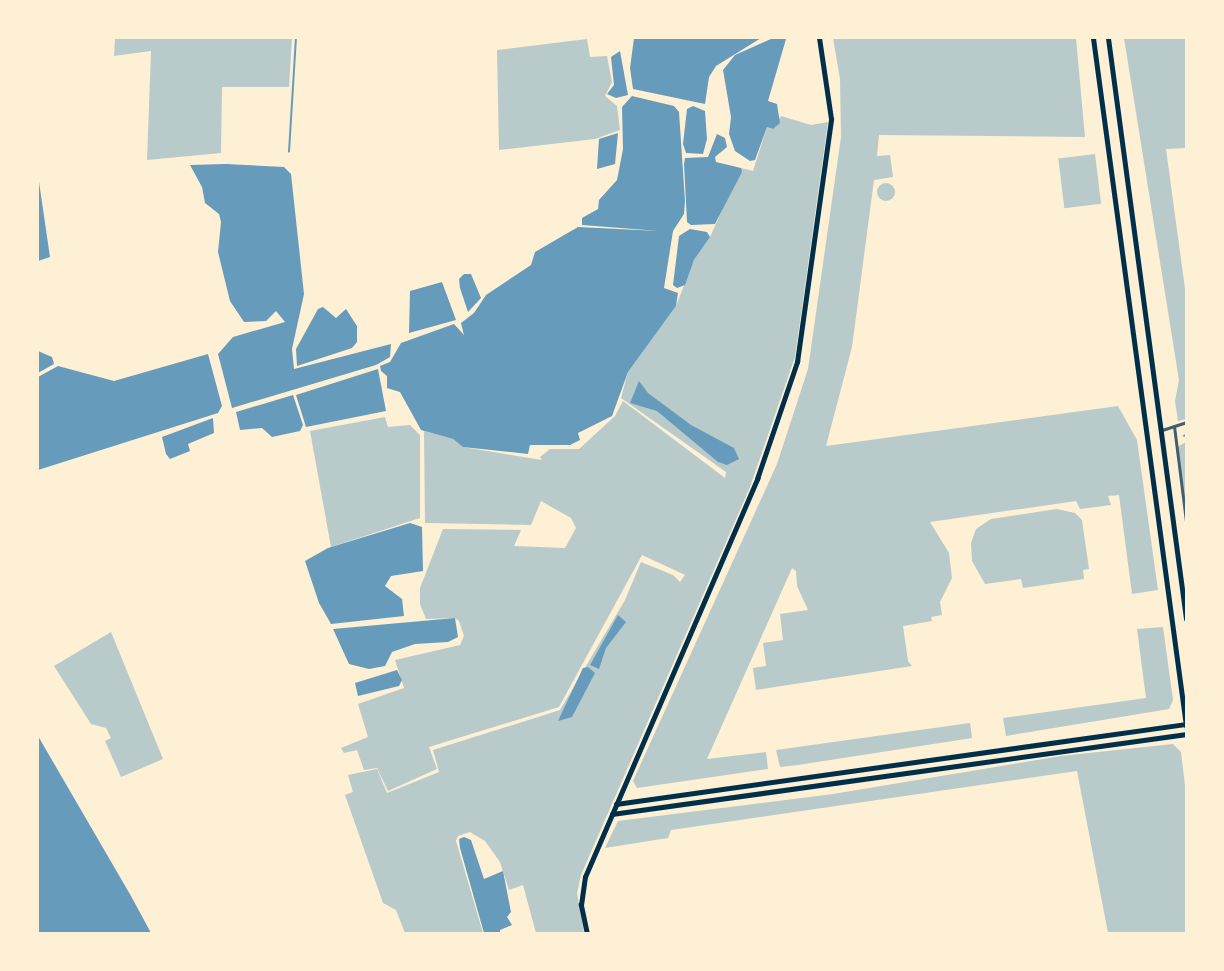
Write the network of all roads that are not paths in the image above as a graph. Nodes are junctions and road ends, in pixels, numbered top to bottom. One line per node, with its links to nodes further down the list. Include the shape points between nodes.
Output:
1 (819, 38): 11 (main road, via 831,119 797,362 757,479)
2 (1093, 38): 9 (main road)
3 (1108, 38): 6 (main road)
4 (1186, 422): 5 (street)
5 (1174, 426): 6 (street); 7 (street)
6 (1160, 431): 8 (main road)
7 (1186, 521)
8 (1186, 619)
9 (1186, 725): 11 (main road)
10 (1186, 734): 12 (main road)
11 (616, 804): 12 (main road)
12 (612, 814): 13 (main road, via 581,893)
13 (587, 933)

